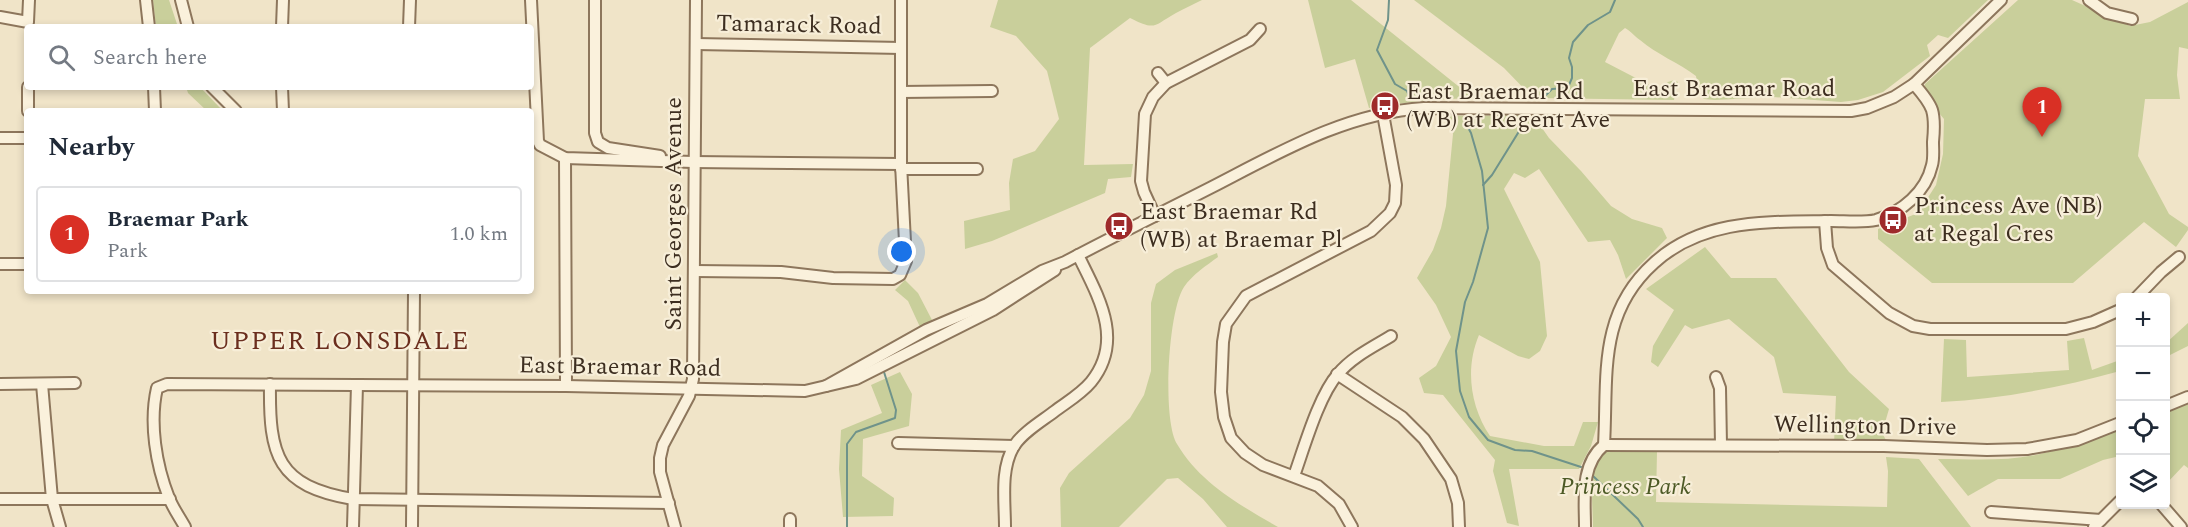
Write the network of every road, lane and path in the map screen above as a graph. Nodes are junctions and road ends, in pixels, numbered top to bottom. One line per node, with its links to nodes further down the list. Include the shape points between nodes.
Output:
1 (28, 0): 12 (street, via 28,22)
2 (146, 0): 14 (street)
3 (181, 0): 15 (street)
4 (283, 0): 16 (street)
5 (410, 0): 17 (street)
6 (531, 0): 18 (street)
7 (595, 0): 40 (street, via 598,142 608,148)
8 (696, 0): 20 (street, Saint Georges Avenue)
9 (901, 0): 21 (street)
10 (2001, 0): 25 (street, East Braemar Road)
11 (2089, 0): 13 (street, via 2107,13)
12 (0, 17)
13 (2132, 19)
14 (149, 24)
15 (188, 24)
16 (282, 24)
17 (409, 24)
18 (532, 24)
19 (1260, 29): 24 (street, via 1250,40)
20 (696, 44): 21 (street, Tamarack Road); 40 (street, Saint Georges Avenue)
21 (901, 48): 31 (street)
22 (534, 66): 39 (street, via 540,145)
23 (1158, 73): 24 (street)
24 (1166, 83): 43 (street, via 1145,114 1142,146 1141,181)
25 (1914, 84): 36 (street, East Braemar Road, via 1879,104 1845,111 1424,108); 44 (street, via 1932,109 1934,122 1932,165 1922,189 1901,209 1875,220)
26 (28, 90): 32 (street)
27 (154, 90): 33 (street)
28 (215, 90): 34 (street)
29 (282, 90): 35 (street)
30 (992, 91): 31 (street)
31 (901, 93): 41 (street)
32 (28, 108)
33 (155, 108)
34 (233, 108)
35 (283, 108)
36 (1383, 114): 43 (street, East Braemar Road, via 1315,135); 71 (street, via 1396,184 1390,213 1371,231 1246,296 1226,324 1221,392 1231,438 1263,465)
37 (0, 138): 38 (street)
38 (24, 138)
39 (565, 158): 40 (street); 62 (street)
40 (689, 162): 41 (street); 49 (street, Saint Georges Avenue)
41 (901, 166): 42 (street); 49 (street, via 906,261 900,275 893,279)
42 (977, 169)
43 (1155, 216): 45 (street, East Braemar Road)
44 (1826, 221): 52 (street, via 1827,248 1833,265 1889,313 1913,326 2066,329); 68 (street, via 1755,223 1696,235 1639,278 1611,330)
45 (1078, 255): 63 (street, East Braemar Road, via 987,304 926,330 826,386 793,392); 70 (street, via 1104,311 1108,338 1105,351 1090,382)
46 (2179, 258): 50 (street)
47 (0, 264): 48 (street)
48 (24, 264)
49 (695, 270): 63 (street, Saint Georges Avenue)
50 (2140, 293)
51 (414, 294): 61 (street)
52 (2116, 312)
53 (1391, 336): 54 (street)
54 (1337, 374): 71 (street, via 1327,389); 89 (street, via 1402,417 1424,439 1456,491)
55 (1716, 377): 69 (street, via 1720,388)
56 (75, 383): 58 (street)
57 (0, 384): 58 (street)
58 (42, 384): 73 (street)
59 (270, 384): 60 (street, East Braemar Road); 74 (street, East Braemar Road, via 167,384 157,388 156,450); 75 (street, via 271,435 283,464 305,486)
60 (357, 385): 61 (street, East Braemar Road); 75 (street)
61 (413, 385): 62 (street, East Braemar Road); 76 (street)
62 (566, 386): 63 (street, East Braemar Road)
63 (691, 388): 77 (street, Saint Georges Avenue, via 660,458)
64 (2188, 397): 65 (street)
65 (2170, 404)
66 (2116, 425): 69 (street, Wellington Drive, via 2077,440 2027,449)
67 (898, 443): 70 (street)
68 (1604, 445): 69 (street, Wellington Drive); 90 (street, via 1588,466)
69 (1721, 445)
70 (1014, 446): 87 (street, via 1005,468)
71 (1293, 476): 88 (street, via 1318,486 1339,504)
72 (0, 499): 73 (street)
73 (52, 499): 74 (street); 82 (street)
74 (170, 499): 83 (street)
75 (354, 499): 76 (street); 84 (street)
76 (412, 500): 77 (street); 85 (street)
77 (669, 502): 86 (street, Saint Georges Avenue)
78 (2116, 506): 81 (street)
79 (2165, 509): 91 (street)
80 (1991, 512): 81 (street)
81 (2098, 524)
82 (60, 527)
83 (185, 527)
84 (353, 527)
85 (412, 527)
86 (675, 527)
87 (1005, 527)
88 (1352, 527)
89 (1460, 527)
90 (1585, 527)
91 (2181, 527)

